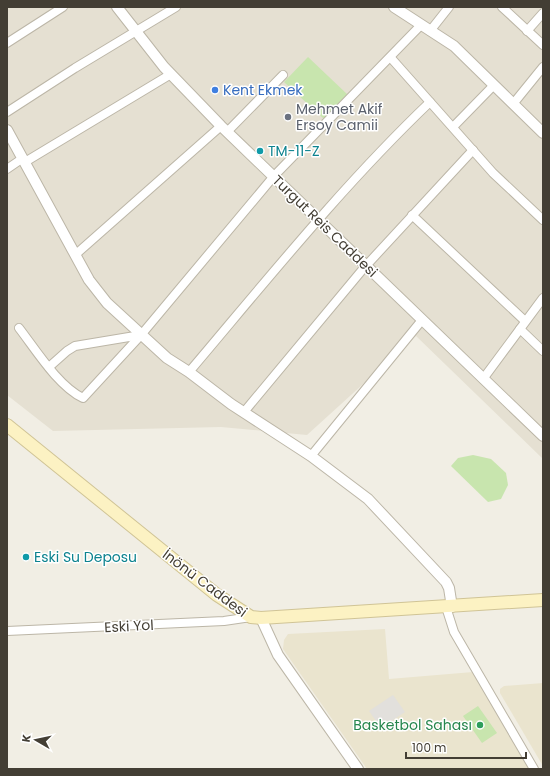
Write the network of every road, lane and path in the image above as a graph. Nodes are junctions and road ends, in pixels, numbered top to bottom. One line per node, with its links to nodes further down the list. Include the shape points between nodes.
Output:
1 (63, 7): 12 (street)
2 (117, 7): 9 (street, Turgut Reis Caddesi)
3 (176, 7): 9 (street)
4 (394, 7): 8 (street)
5 (449, 7): 10 (street)
6 (502, 7): 11 (street)
7 (543, 13): 11 (street)
8 (421, 25): 10 (street); 14 (street)
9 (136, 31): 16 (street, Turgut Reis Caddesi); 21 (street)
10 (430, 31): 18 (street, via 454,46)
11 (527, 31): 13 (street)
12 (7, 43)
13 (543, 45)
14 (391, 58): 19 (street); 29 (street)
15 (543, 66): 20 (street)
16 (171, 74): 23 (street, Turgut Reis Caddesi); 27 (street)
17 (283, 75): 23 (street)
18 (494, 85): 20 (street); 22 (street)
19 (430, 102): 22 (street); 31 (street, via 407,123)
20 (513, 104): 25 (street)
21 (7, 112)
22 (453, 127): 26 (street)
23 (224, 129): 29 (street, Turgut Reis Caddesi); 33 (street)
24 (7, 130): 27 (street)
25 (543, 133)
26 (473, 150): 30 (street); 32 (street, via 493,173)
27 (24, 160): 28 (street); 33 (street)
28 (7, 169)
29 (274, 176): 31 (street, Turgut Reis Caddesi); 40 (street)
30 (412, 215): 34 (street); 37 (street)
31 (319, 219): 34 (street, Turgut Reis Caddesi); 43 (street)
32 (543, 220)
33 (75, 255): 40 (street, via 89,280 107,303)
34 (366, 265): 36 (street, Turgut Reis Caddesi); 45 (street)
35 (543, 298): 37 (street)
36 (422, 320): 44 (street, Turgut Reis Caddesi); 48 (street)
37 (526, 321): 39 (street)
38 (19, 328): 42 (street)
39 (520, 329): 41 (street); 44 (street)
40 (141, 335): 42 (street, via 76,346); 42 (street, via 83,398 75,394); 43 (street, via 167,358)
41 (543, 350)
42 (49, 367)
43 (189, 372): 45 (street)
44 (483, 379): 47 (street, Turgut Reis Caddesi)
45 (244, 412): 48 (street)
46 (7, 425): 51 (main road, İnönü Caddesi, via 217,595)
47 (543, 436)
48 (311, 456): 50 (street, via 368,499 441,576 449,588)
49 (543, 600): 50 (main road, İnönü Caddesi)
50 (449, 607): 51 (main road, İnönü Caddesi); 54 (street, via 454,632)
51 (256, 618): 52 (street, Eski Yol); 53 (street, via 278,655)
52 (7, 632)
53 (358, 769)
54 (534, 769)

